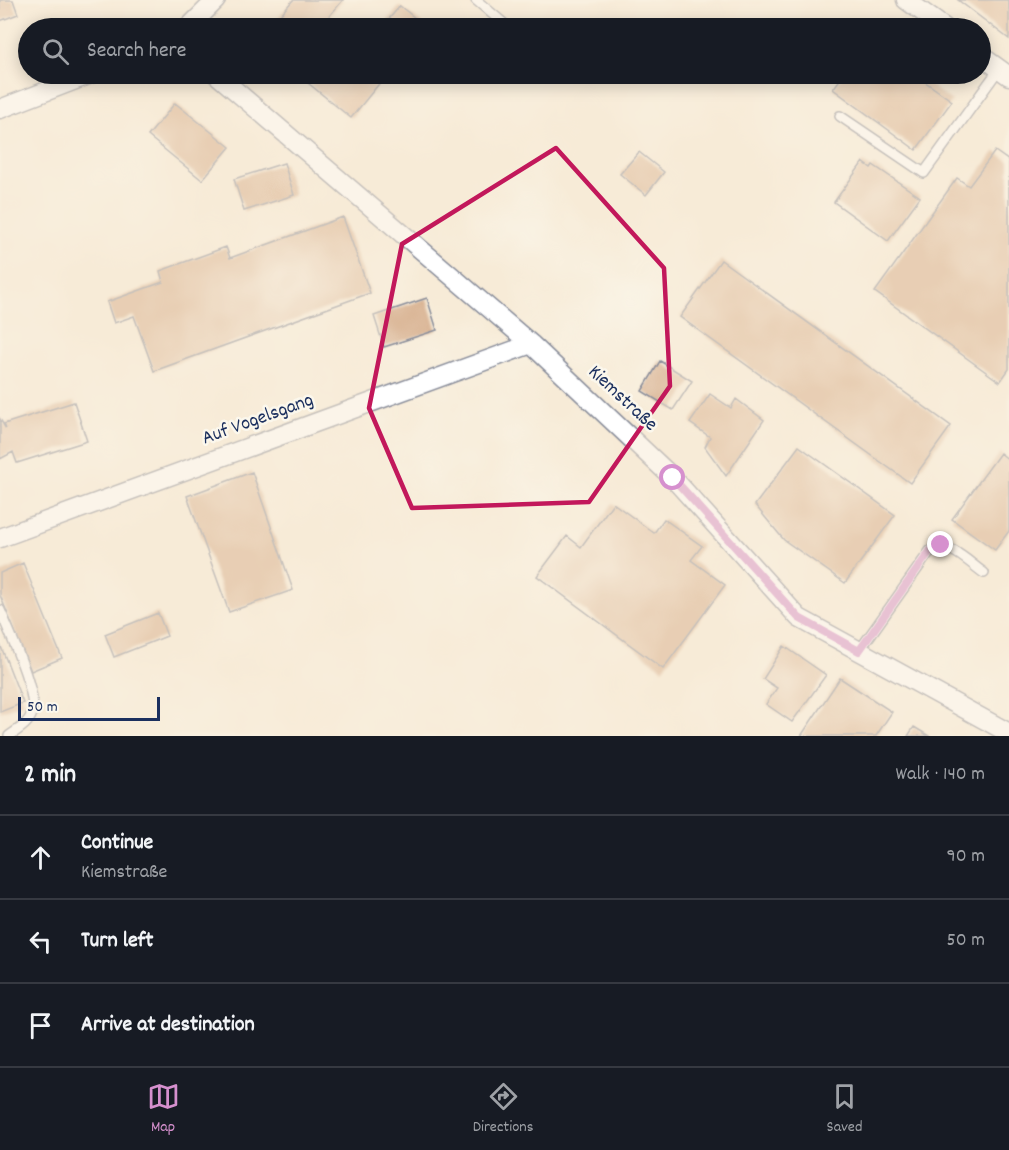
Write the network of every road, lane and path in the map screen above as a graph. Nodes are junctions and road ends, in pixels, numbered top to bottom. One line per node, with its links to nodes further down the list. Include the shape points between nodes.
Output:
1 (216, 0): 4 (street)
2 (476, 0): 5 (lane)
3 (906, 0): 6 (street)
4 (198, 18)
5 (497, 18)
6 (931, 18)
7 (991, 62): 8 (street)
8 (1004, 72): 12 (lane, via 924,173)
9 (65, 84): 11 (street)
10 (228, 84): 13 (street, Kiemstraße)
11 (0, 109)
12 (840, 116)
13 (531, 344): 14 (street, Auf Vogelsgang); 17 (street, Kiemstraße, via 673,478 799,618)
14 (0, 538)
15 (984, 573): 17 (lane, via 951,550 941,545 935,547)
16 (0, 610): 19 (lane, via 33,700 32,714)
17 (859, 651): 18 (street, Kiemstraße)
18 (1009, 733)
19 (9, 736)

